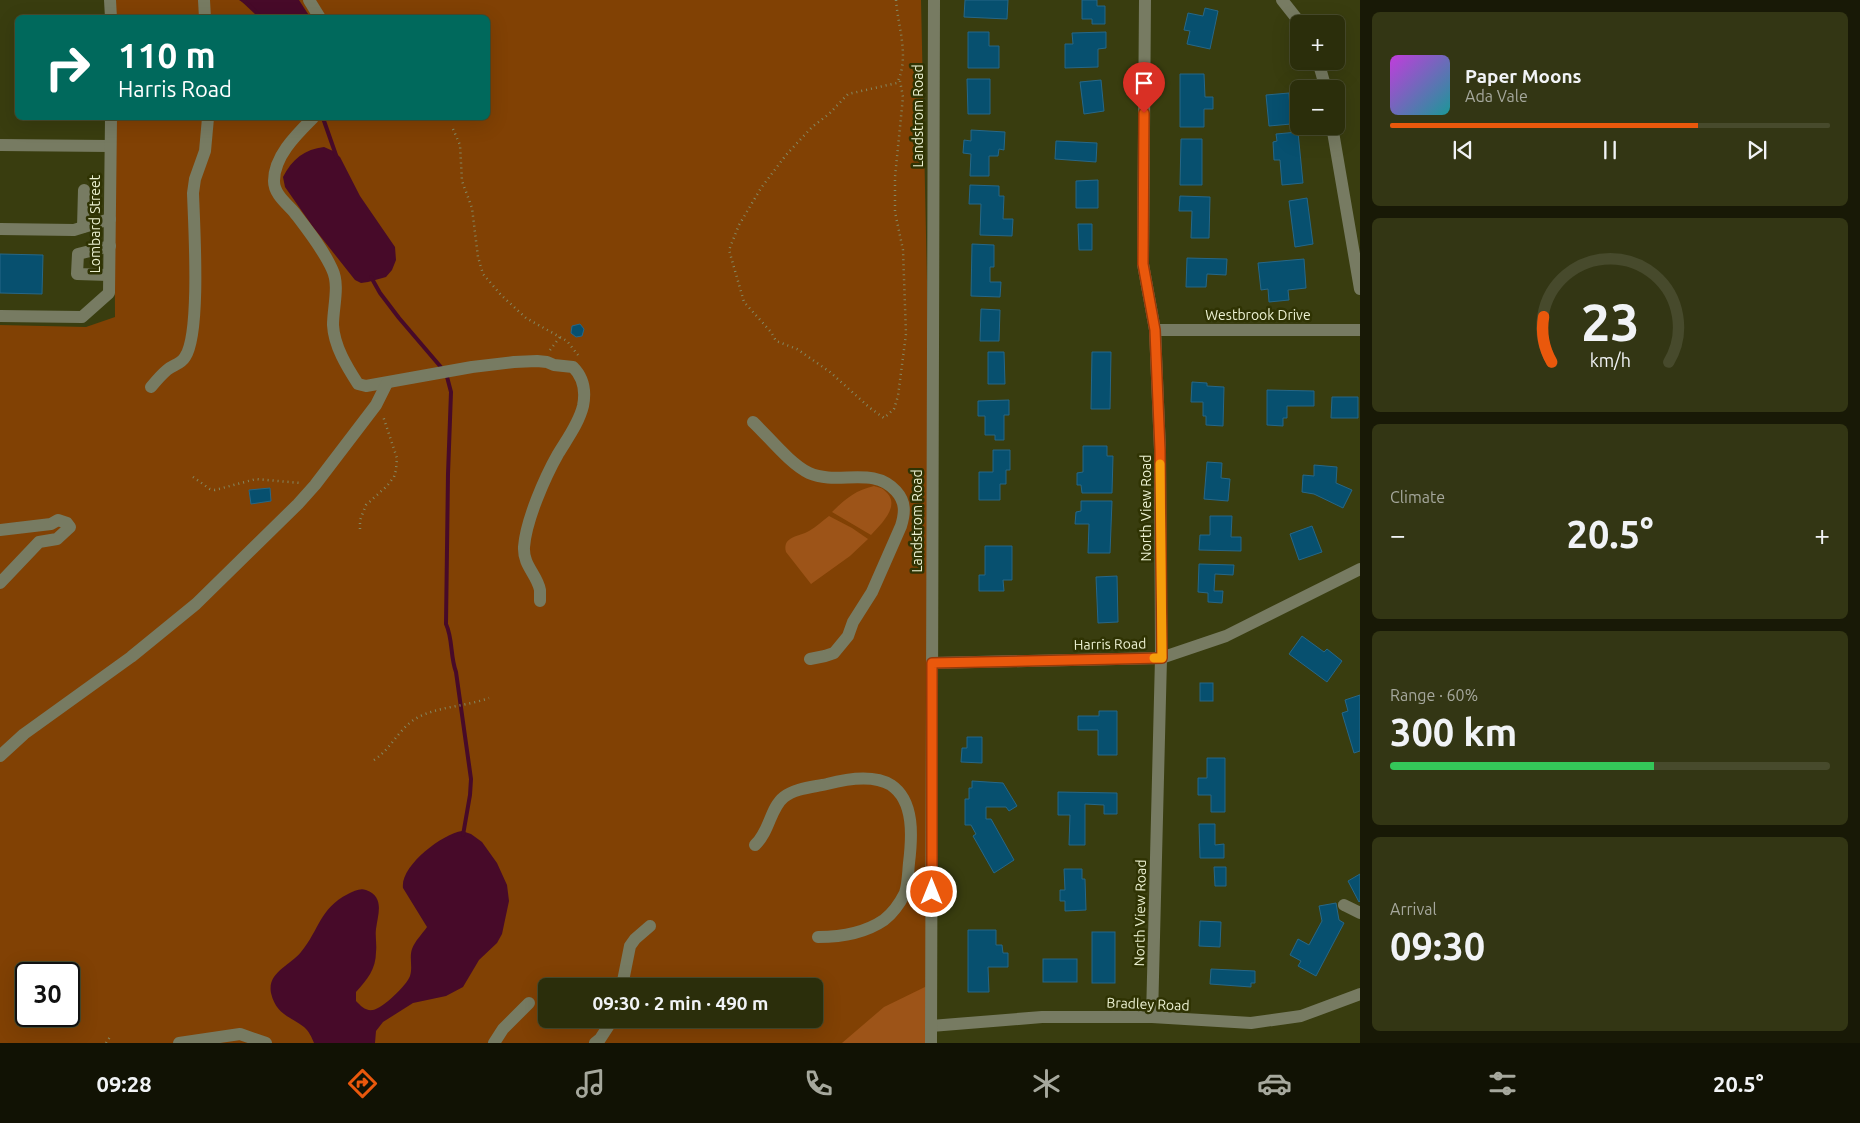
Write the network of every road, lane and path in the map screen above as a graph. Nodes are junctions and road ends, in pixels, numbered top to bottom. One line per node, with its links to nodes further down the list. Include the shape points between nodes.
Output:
1 (110, 0): 8 (street)
2 (204, 0): 9 (street)
3 (309, 0): 10 (street)
4 (896, 0): 12 (path, via 904,60 897,83 848,94 812,127 761,188 739,225 729,250 744,302 776,341 797,349 830,372 884,418 894,408 898,396 906,334 903,250 895,212 903,97)
5 (934, 0): 46 (street, Landstrom Road)
6 (1146, 0): 30 (street, North View Road, via 1143,264)
7 (1282, 0): 11 (street)
8 (111, 15)
9 (205, 15)
10 (318, 15)
11 (1294, 15)
12 (900, 81)
13 (111, 120): 19 (street, Lombard Street)
14 (208, 120): 34 (street, via 205,151 193,193 192,341 180,364 166,370)
15 (311, 120): 33 (street, via 280,158 275,187 334,271 333,327 352,376 358,384 366,386)
16 (453, 130): 32 (path, via 460,145 462,181 472,208 478,258 484,274 491,285 526,318 567,341 576,350)
17 (1334, 135): 26 (street)
18 (0, 144): 19 (street)
19 (110, 146): 21 (street, Lombard Street)
20 (84, 190): 22 (street)
21 (110, 219): 22 (street); 24 (street, Lombard Street)
22 (83, 228): 23 (street)
23 (0, 229)
24 (110, 246): 25 (street, Lombard Street); 25 (street, via 78,254 77,274)
25 (110, 275): 28 (street, Lombard Street, via 109,293)
26 (1360, 289)
27 (0, 316): 28 (street)
28 (85, 320): 29 (street)
29 (0, 323)
30 (1155, 330): 31 (street, Westbrook Drive); 44 (street, North View Road)
31 (1360, 330)
32 (580, 374): 33 (street, via 573,367 530,361 472,367); 43 (street, via 583,407 540,489 526,535 526,562 540,590)
33 (387, 383): 35 (street)
34 (151, 387)
35 (376, 405): 38 (street); 39 (path, via 397,458 396,470 387,486 366,505)
36 (752, 422): 45 (street, via 803,470 824,476 879,478 890,484 902,498 904,516 901,526 872,592 848,636 834,652)
37 (192, 477): 38 (path, via 215,490 256,479)
38 (315, 485): 48 (street, via 196,604 131,657 24,734)
39 (360, 529)
40 (0, 530): 42 (street, via 51,524 58,520 70,525 56,539 35,545)
41 (1360, 570): 44 (street, Harris Road, via 1226,636)
42 (0, 583)
43 (540, 601)
44 (1162, 658): 46 (street, Harris Road); 58 (street, North View Road)
45 (810, 659)
46 (932, 663): 59 (street, Landstrom Road)
47 (489, 698): 49 (path, via 416,718)
48 (0, 756)
49 (374, 760)
50 (755, 845): 54 (street, via 763,838 776,807 784,797 796,791 837,781 870,779 880,780 897,792 906,806 911,827 908,876 902,899 884,920 860,932)
51 (1344, 905): 52 (street)
52 (1360, 913)
53 (650, 926): 55 (street, via 630,946)
54 (818, 937)
55 (624, 978)
56 (1360, 994): 58 (street, Bradley Road, via 1301,1016 1250,1023)
57 (529, 1003): 65 (street, via 503,1028)
58 (1152, 1017): 59 (street, Bradley Road, via 1042,1017)
59 (931, 1026): 67 (street, Landstrom Road)
60 (608, 1028): 66 (street)
61 (110, 1037): 62 (path)
62 (106, 1043)
63 (179, 1043): 64 (street, via 240,1034)
64 (266, 1043)
65 (494, 1043)
66 (595, 1043)
67 (931, 1043)

